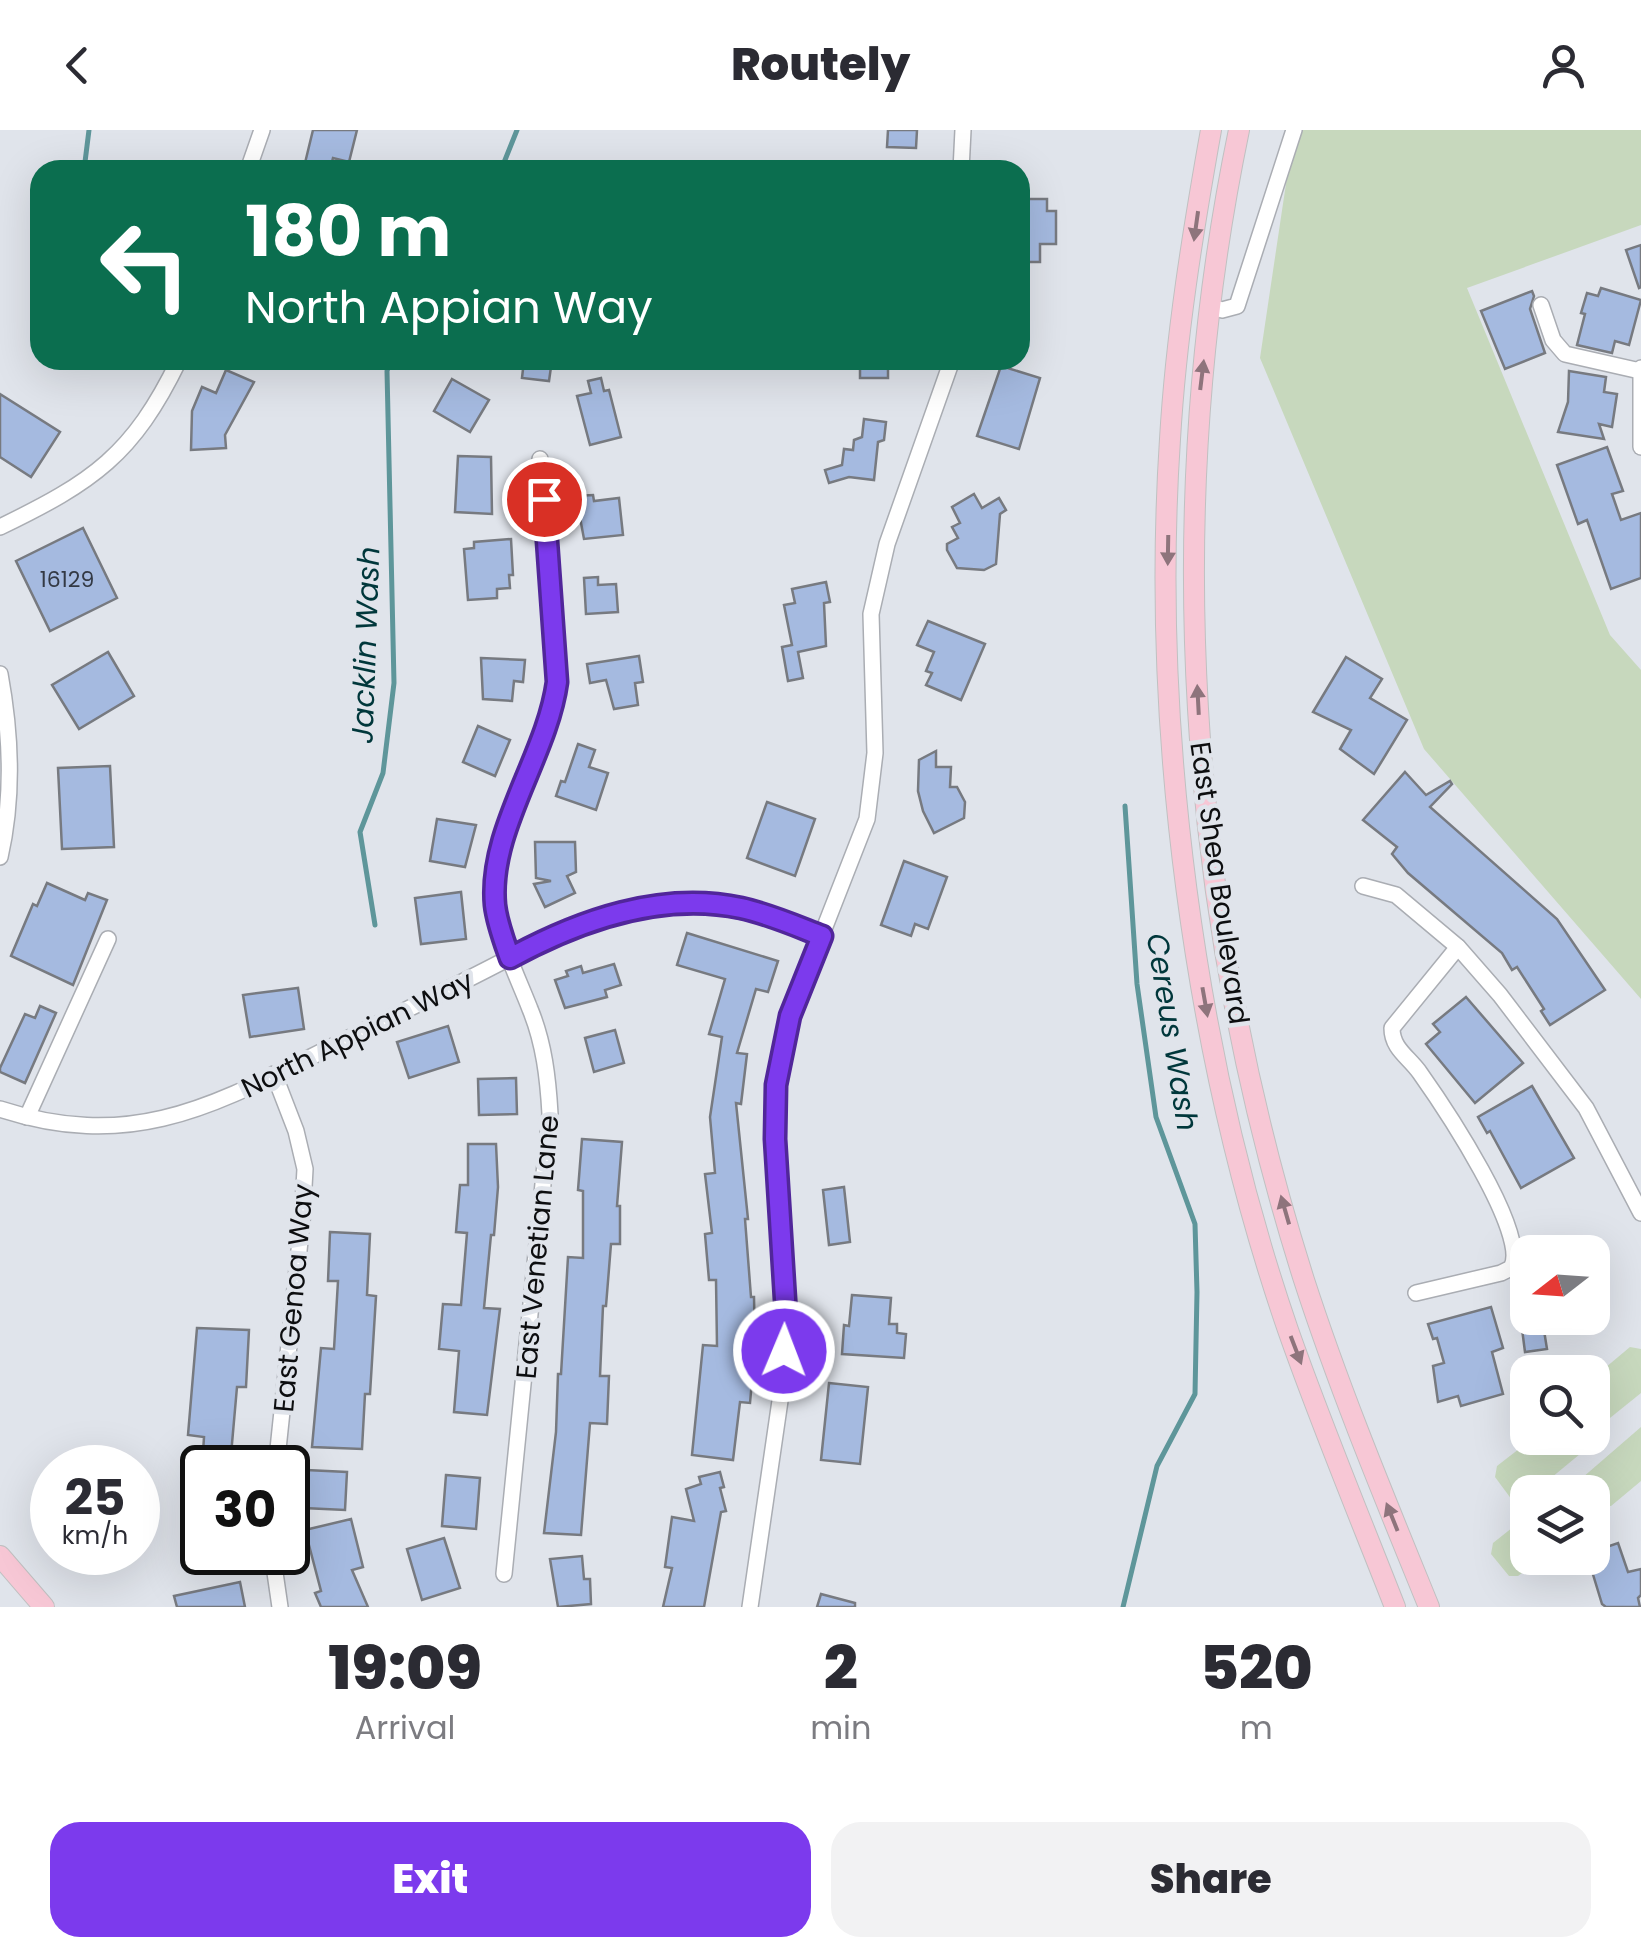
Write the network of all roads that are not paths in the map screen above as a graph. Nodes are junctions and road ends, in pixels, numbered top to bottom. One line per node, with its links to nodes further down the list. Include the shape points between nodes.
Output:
1 (262, 130): 6 (street)
2 (963, 130): 7 (street)
3 (1211, 130): 21 (main road, East Shea Boulevard, one-way to 21, via 1170,439 1169,693)
4 (1239, 130): 9 (main road, East Shea Boulevard)
5 (1294, 130): 9 (street, via 1237,306)
6 (252, 160)
7 (962, 160)
8 (1541, 305): 12 (street, via 1553,340 1566,354)
9 (1210, 306): 20 (main road, East Shea Boulevard, one-way to 9, via 1193,590)
10 (174, 370): 16 (street, via 135,436 108,465)
11 (949, 370): 22 (street, via 888,544 872,614 875,753 867,819)
12 (1640, 370): 13 (street)
13 (1640, 428): 14 (street)
14 (1641, 447)
15 (540, 459): 25 (street, East Venetian Lane, via 557,682 553,712 498,861 495,908)
16 (0, 528)
17 (0, 674): 18 (street, via 10,750)
18 (0, 857)
19 (1363, 886): 24 (street, via 1396,895)
20 (1218, 901): 21 (main road); 39 (main road, East Shea Boulevard, one-way to 20, via 1304,1278 1240,1032)
21 (1190, 905): 38 (main road, East Shea Boulevard, one-way to 38, via 1207,1013 1261,1238 1288,1329)
22 (822, 936): 25 (street, North Appian Way, via 739,908 662,905 581,924); 37 (street, via 790,1016 776,1085 786,1315)
23 (108, 939): 28 (street)
24 (1458, 948): 29 (street, via 1577,1096); 30 (street, via 1392,1028 1392,1037 1462,1133 1511,1231 1516,1255 1500,1273)
25 (510, 958): 26 (street, North Appian Way); 33 (street, East Venetian Lane, via 542,1047 550,1114)
26 (274, 1074): 28 (street, North Appian Way, via 166,1119 109,1127); 31 (street, East Genoa Way, via 305,1169)
27 (0, 1109): 28 (street, North Appian Way)
28 (27, 1118)
29 (1641, 1213)
30 (1416, 1293)
31 (278, 1445)
32 (0, 1556): 35 (main road)
33 (504, 1574)
34 (275, 1575): 36 (street)
35 (44, 1607)
36 (280, 1607)
37 (750, 1607)
38 (1395, 1607)
39 (1429, 1607)

